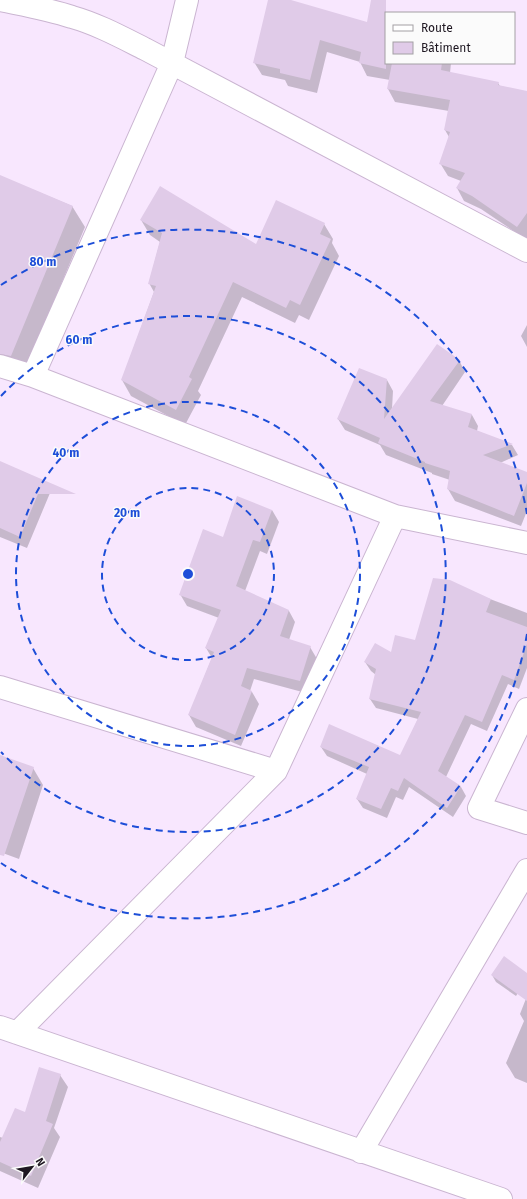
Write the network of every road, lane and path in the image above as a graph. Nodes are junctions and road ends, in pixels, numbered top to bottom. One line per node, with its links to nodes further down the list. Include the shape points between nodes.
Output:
1 (0, 0): 3 (street, via 72,17)
2 (187, 0): 3 (street)
3 (172, 63): 4 (street); 6 (street)
4 (527, 251)
5 (0, 366): 6 (street)
6 (33, 376): 7 (street)
7 (395, 516): 8 (street); 11 (street)
8 (527, 543)
9 (0, 687): 11 (street)
10 (527, 709): 12 (street, via 479,808)
11 (276, 771): 14 (street)
12 (527, 823)
13 (527, 870): 15 (street)
14 (8, 1030): 15 (street)
15 (361, 1152): 16 (street)
16 (501, 1199)

